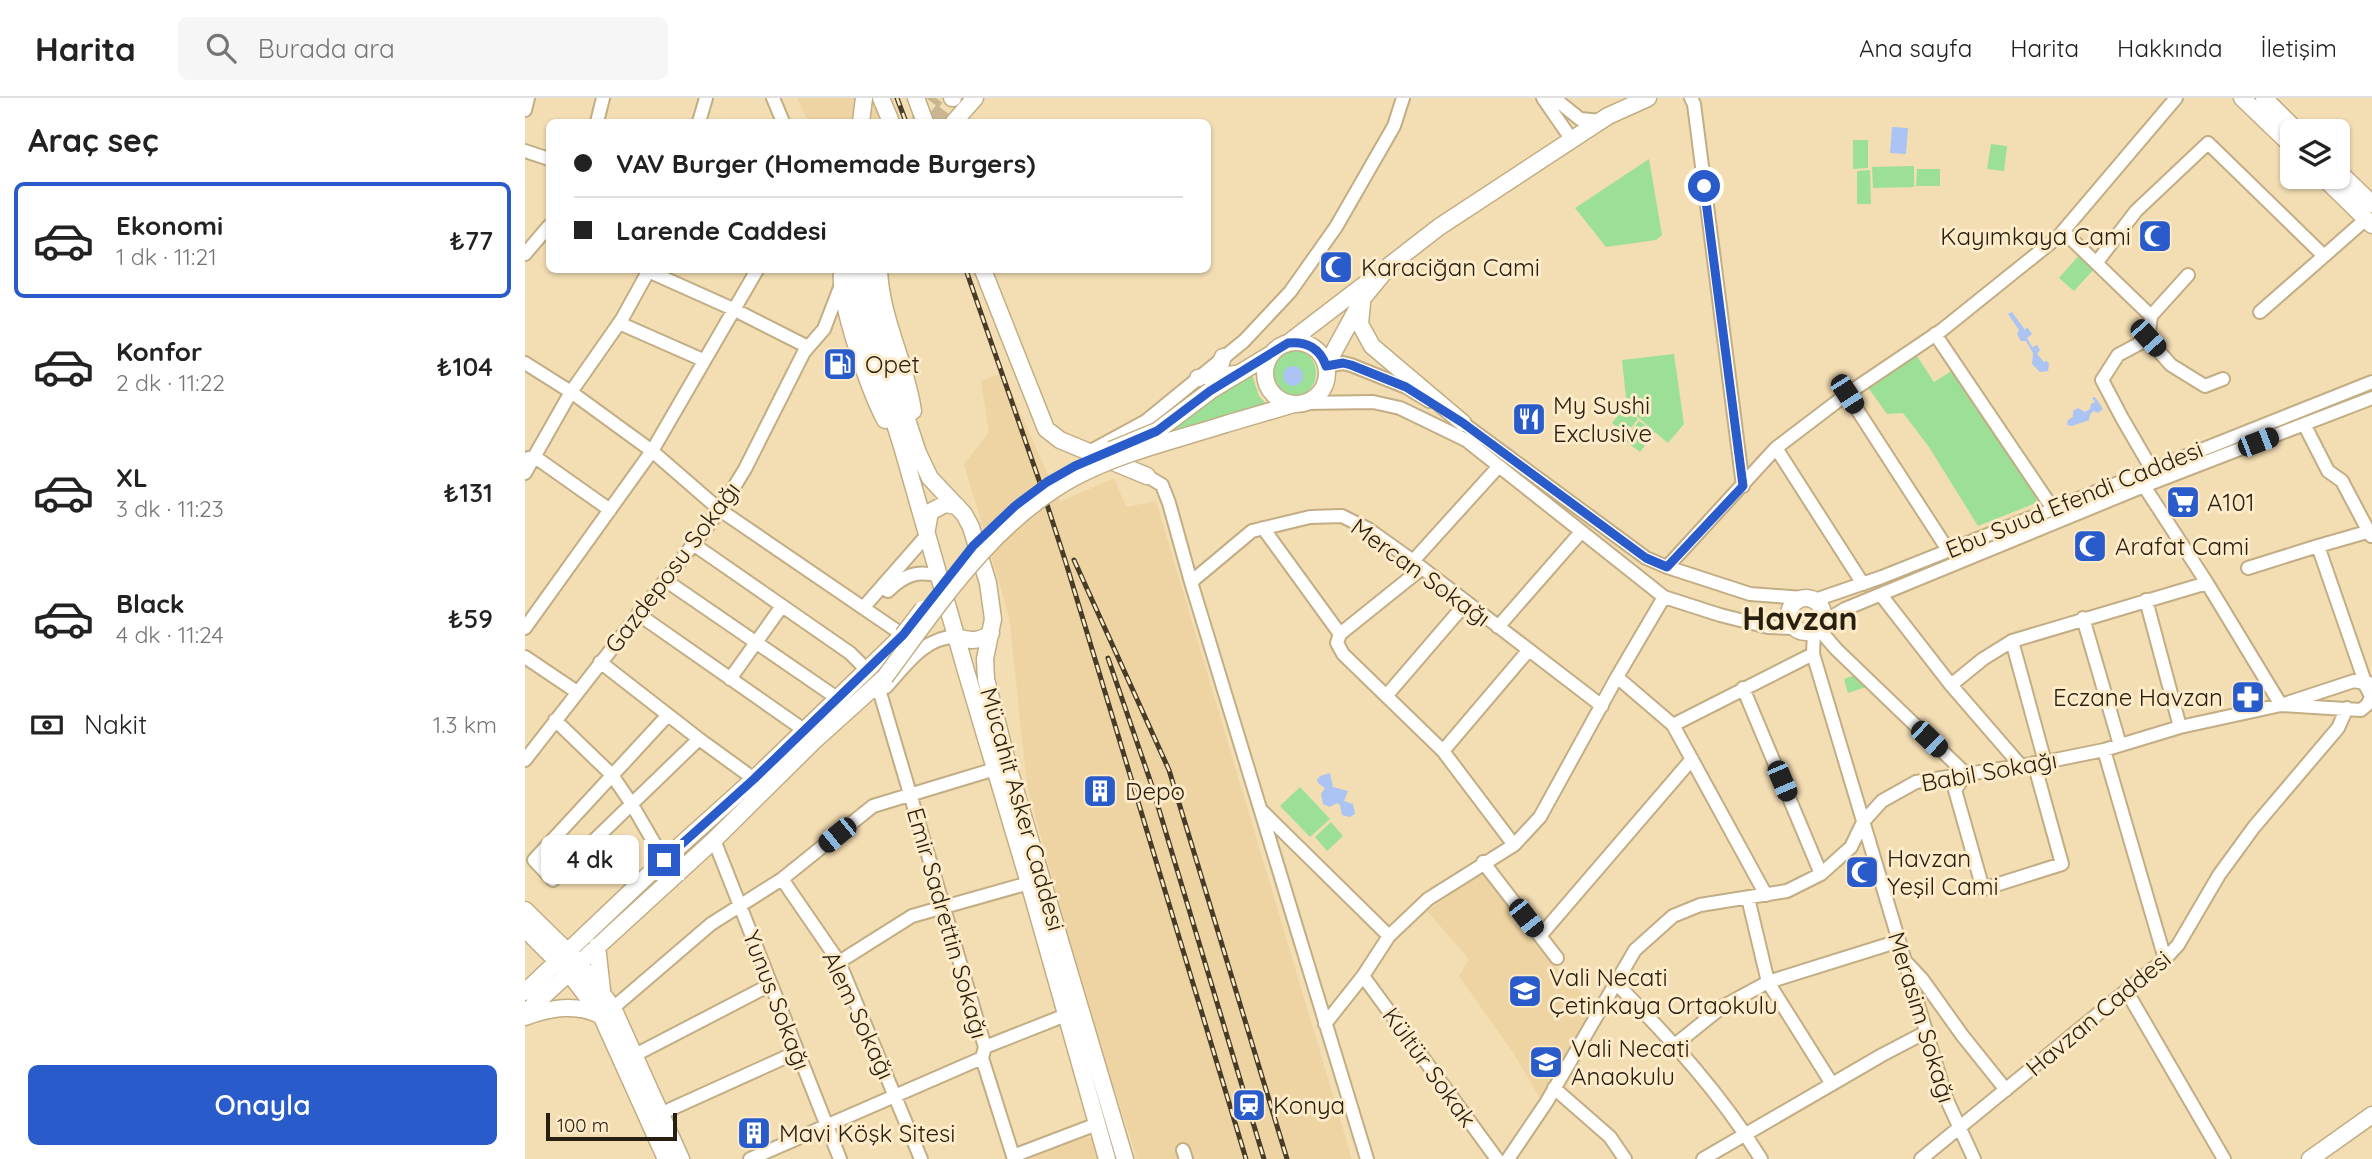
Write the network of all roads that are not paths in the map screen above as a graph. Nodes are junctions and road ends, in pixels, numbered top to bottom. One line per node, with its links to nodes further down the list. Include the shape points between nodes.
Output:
1 (528, 98): 18 (street)
2 (603, 98): 20 (street)
3 (706, 98): 21 (street)
4 (773, 98): 22 (street)
5 (864, 98): 23 (main road)
6 (881, 98): 24 (main road)
7 (916, 98): 25 (main road)
8 (975, 98): 26 (main road)
9 (1403, 98): 62 (street, via 1394,126 1336,227 1290,292)
10 (1543, 98): 30 (street)
11 (1554, 98): 28 (street, via 1580,119)
12 (1648, 98): 28 (main road)
13 (1691, 98): 85 (street)
14 (2176, 98): 37 (street)
15 (2242, 98): 29 (main road)
16 (2264, 98): 19 (main road)
17 (2275, 98): 19 (main road)
18 (525, 110)
19 (2281, 115): 27 (main road)
20 (598, 119)
21 (700, 119)
22 (782, 119)
23 (861, 119)
24 (890, 119)
25 (924, 119)
26 (957, 119)
27 (2285, 119)
28 (1601, 121): 30 (main road)
29 (2280, 135)
30 (1572, 140): 41 (main road, via 1439,227)
31 (525, 151): 32 (street)
32 (546, 158)
33 (2350, 188): 35 (main road)
34 (2337, 189): 35 (main road)
35 (2370, 216): 39 (street)
36 (546, 230): 38 (street)
37 (2063, 231): 40 (street); 57 (street)
38 (525, 254)
39 (2324, 256): 40 (street, via 2209,143 2136,211); 52 (street)
40 (2097, 262): 53 (street)
41 (1390, 265): 50 (main road); 59 (main road)
42 (647, 273): 54 (street)
43 (655, 273): 51 (street)
44 (755, 273): 51 (street)
45 (844, 273): 55 (main road); 56 (street, Gazdeposu Sokağı); 76 (main road, Mücahit Asker Caddesi)
46 (867, 273): 76 (main road, Mücahit Asker Caddesi, via 872,313)
47 (879, 273): 76 (main road, via 886,314 911,397)
48 (984, 273): 79 (main road, via 1042,422 1052,436)
49 (2188, 275): 53 (street)
50 (1363, 298): 65 (main road); 74 (main road, via 1360,324 1372,346)
51 (733, 309): 60 (street); 63 (street)
52 (2260, 312)
53 (2151, 316): 58 (street)
54 (619, 323): 63 (street); 70 (street)
55 (852, 328): 56 (street, via 836,324); 76 (main road, via 884,418)
56 (824, 329): 60 (street, Gazdeposu Sokağı)
57 (1935, 334): 71 (street); 88 (street)
58 (2148, 338): 67 (street, via 2171,365 2205,386); 82 (street, via 2118,355 2102,380)
59 (1288, 343): 61 (main road); 65 (main road, via 1312,347)
60 (809, 346): 90 (street, Gazdeposu Sokağı)
61 (1271, 354): 69 (main road); 73 (main road, via 1266,383 1277,398)
62 (1223, 357): 66 (street); 69 (main road)
63 (703, 360): 78 (street)
64 (525, 363): 70 (street)
65 (1326, 366): 73 (main road, via 1322,389 1314,398); 74 (street, Ebu Suud Efendi Caddesi, via 1343,363 1393,381)
66 (1198, 378): 69 (main road); 79 (street, via 1146,421)
67 (2223, 379)
68 (2372, 382): 82 (street, Ebu Suud Efendi Caddesi)
69 (1213, 383): 121 (main road, bridge, via 1157,431 1075,466 1024,499 973,546)
70 (574, 388): 78 (street); 80 (street)
71 (1847, 394): 77 (street); 97 (street)
72 (2371, 400): 75 (street, Ebu Suud Efendi Caddesi)
73 (1299, 403): 81 (street, via 1373,402 1400,408 1466,440); 134 (main road, bridge, via 1107,463 1038,501 982,552)
74 (1463, 423): 99 (street, Ebu Suud Efendi Caddesi, via 1646,558)
75 (2304, 424): 86 (street, Ebu Suud Efendi Caddesi); 94 (street, via 2328,471 2342,481)
76 (908, 444): 87 (main road, Mücahit Asker Caddesi, via 930,478); 93 (main road, Mücahit Asker Caddesi)
77 (1776, 448): 85 (street); 105 (street)
78 (652, 451): 89 (street); 90 (street)
79 (1089, 452): 84 (main road)
80 (530, 458): 83 (street); 89 (street)
81 (1499, 466): 92 (street); 98 (street)
82 (2151, 468): 88 (street, Ebu Suud Efendi Caddesi)
83 (525, 473)
84 (1147, 475): 103 (street, via 1162,485 1170,503)
85 (1743, 486): 99 (street)
86 (2144, 486): 104 (street); 106 (street, Ebu Suud Efendi Caddesi)
87 (957, 506): 93 (main road, via 945,504 930,512); 119 (main road, Mücahit Asker Caddesi, via 971,527 988,583)
88 (2053, 509): 97 (street, Ebu Suud Efendi Caddesi)
89 (610, 510): 117 (street)
90 (720, 510): 95 (street, Gazdeposu Sokağı); 112 (street)
91 (1263, 528): 98 (street, Mercan Sokağı, via 1310,517 1342,516); 103 (street, Mercan Sokağı, via 1252,531); 120 (street)
92 (1581, 532): 107 (street); 115 (street)
93 (927, 535): 101 (main road, Mücahit Asker Caddesi); 112 (street)
94 (2370, 535): 96 (street)
95 (693, 544): 102 (street, Gazdeposu Sokağı); 111 (street)
96 (2318, 546): 100 (street); 135 (street)
97 (1948, 550): 105 (street, Ebu Suud Efendi Caddesi)
98 (1417, 565): 110 (street, Mercan Sokağı); 120 (street)
99 (1667, 567): 108 (street, Ebu Suud Efendi Caddesi, via 1750,594)
100 (2248, 568)
101 (939, 576): 112 (street, via 924,572 898,582); 122 (main road, Mücahit Asker Caddesi)
102 (665, 580): 113 (street, Gazdeposu Sokağı); 124 (street)
103 (1191, 582): 162 (street)
104 (2207, 583): 109 (street); 140 (street)
105 (1863, 584): 108 (street, Ebu Suud Efendi Caddesi)
106 (1881, 595): 116 (street, Ebu Suud Efendi Caddesi, via 1845,609); 133 (street)
107 (1664, 597): 118 (street, via 1768,627); 130 (street)
108 (1809, 599): 116 (main road, via 1822,609 1823,619); 118 (main road, via 1793,603 1789,618)
109 (2146, 600): 114 (street); 146 (street)
110 (1466, 603): 115 (street, Mercan Sokağı); 138 (street)
111 (782, 606): 124 (street); 129 (street)
112 (869, 612): 121 (street)
113 (638, 614): 128 (street, Gazdeposu Sokağı); 131 (street)
114 (2084, 618): 123 (street); 149 (street)
115 (1498, 627): 125 (street, Mercan Sokağı)
116 (1817, 627): 118 (main road, via 1804,632); 126 (street, Merasim Sokağı); 157 (street)
117 (525, 628)
118 (1794, 628)
119 (991, 633): 122 (main road, via 975,640); 221 (main road, Mücahit Asker Caddesi, via 986,679)
120 (1340, 634): 138 (street, via 1337,643 1343,654)
121 (903, 635): 129 (main road)
122 (957, 636): 134 (street, via 932,641); 156 (main road, Mücahit Asker Caddesi)
123 (2012, 641): 133 (street); 154 (street)
124 (757, 643): 131 (street); 139 (street)
125 (1528, 651): 141 (street, Mercan Sokağı); 151 (street)
126 (1813, 654): 136 (street); 163 (street, Merasim Sokağı)
127 (525, 656): 137 (street)
128 (600, 662): 137 (street, Gazdeposu Sokağı); 143 (street)
129 (866, 669): 139 (main road)
130 (1617, 677): 141 (street); 145 (street)
131 (730, 679): 147 (street)
132 (2349, 682): 135 (street); 140 (street); 142 (street, via 2341,695)
133 (1951, 685): 155 (street)
134 (880, 687): 160 (street, Emir Sadrettin Sokağı); 164 (main road, via 857,701)
135 (2370, 687): 142 (street, via 2365,708)
136 (1743, 688): 145 (street); 168 (street)
137 (577, 692): 144 (street, Gazdeposu Sokağı)
138 (1387, 695): 151 (street)
139 (837, 698): 147 (main road)
140 (2281, 705): 142 (street, Babil Sokağı); 146 (street, Babil Sokağı)
141 (1602, 706): 165 (street, via 1540,817)
142 (2347, 708): 183 (street, Havzan Caddesi, via 2338,728 2240,846)
143 (668, 715): 148 (street); 158 (street)
144 (555, 720): 152 (street, Gazdeposu Sokağı); 158 (street)
145 (1673, 725): 153 (street)
146 (2180, 727): 149 (street, Babil Sokağı)
147 (804, 730): 159 (main road)
148 (699, 739): 159 (street); 161 (street)
149 (2120, 746): 150 (street, Babil Sokağı)
150 (2104, 750): 154 (street, Babil Sokağı); 183 (street)
151 (1443, 751): 165 (street)
152 (525, 758)
153 (1692, 759): 171 (street); 179 (street)
154 (2040, 763): 155 (street, Babil Sokağı); 157 (street, via 2062,864 1983,888 1955,790)
155 (2021, 766): 157 (street, Babil Sokağı)
156 (995, 769): 160 (street); 170 (main road, Mücahit Asker Caddesi)
157 (1966, 774): 163 (street, Babil Sokağı, via 1916,782 1882,801)
158 (612, 775): 161 (street); 161 (street, via 534,860 553,880)
159 (754, 779): 166 (main road)
160 (910, 794): 169 (street, via 873,806); 174 (street, Emir Sadrettin Sokağı)
161 (631, 803): 166 (street)
162 (1259, 808): 178 (street); 197 (street)
163 (1863, 822): 168 (street, Babil Sokağı, via 1851,847); 181 (street, Merasim Sokağı)
164 (714, 840): 173 (street, Yunus Sokağı); 180 (main road)
165 (1514, 845): 167 (street)
166 (664, 860): 180 (main road)
167 (1483, 862): 178 (street, via 1428,899); 179 (street)
168 (1821, 874): 171 (street, Babil Sokağı, via 1787,891)
169 (782, 879): 173 (street); 186 (street, Alem Sokağı)
170 (1029, 883): 174 (street); 196 (main road, Mücahit Asker Caddesi)
171 (1766, 895): 172 (street, Babil Sokağı)
172 (1748, 898): 188 (street); 189 (street, Babil Sokağı, via 1700,905 1673,916 1635,950)
173 (741, 906): 190 (street, Yunus Sokağı); 194 (street, via 711,923)
174 (944, 906): 186 (street, via 912,916); 201 (street, Emir Sadrettin Sokağı)
175 (525, 910): 177 (main road)
176 (525, 929): 185 (main road)
177 (546, 930): 180 (main road); 185 (main road)
178 (1389, 936): 187 (street)
179 (1540, 936): 182 (street)
180 (590, 941): 185 (main road); 192 (main road)
181 (1899, 941): 184 (street, Merasim Sokağı); 188 (street)
182 (1557, 958)
183 (2165, 959): 193 (street, Havzan Caddesi)
184 (1905, 961): 198 (street, Merasim Sokağı); 205 (street)
185 (568, 962): 191 (main road); 192 (main road); 194 (main road); 195 (main road)
186 (839, 962): 206 (street, Alem Sokağı)
187 (1363, 976): 197 (street); 223 (street, Kültür Sokak)
188 (1767, 982): 199 (street, via 1722,1007); 203 (street)
189 (1616, 983): 199 (street); 204 (street, Babil Sokağı)
190 (771, 985): 200 (street, Yunus Sokağı); 202 (street)
191 (525, 992)
192 (603, 992): 194 (main road)
193 (2127, 992): 205 (street, Havzan Caddesi); 230 (street)
194 (607, 1011): 195 (main road, via 562,1007); 202 (main road); 215 (main road)
195 (525, 1015)
196 (1066, 1015): 201 (street); 209 (main road, Mücahit Asker Caddesi)
197 (1325, 1024): 222 (street)
198 (1926, 1032): 203 (street); 212 (street, Merasim Sokağı)
199 (1676, 1044): 213 (street)
200 (797, 1052): 207 (street); 210 (street, Yunus Sokağı)
201 (984, 1052): 206 (street); 214 (street, Emir Sadrettin Sokağı)
202 (635, 1055): 207 (main road)
203 (1832, 1084): 213 (street)
204 (1554, 1088): 224 (street, Babil Sokağı); 225 (street, via 1610,1137)
205 (2006, 1090): 212 (street, Havzan Caddesi)
206 (895, 1095): 210 (street); 219 (street, Alem Sokağı)
207 (660, 1114): 216 (main road)
208 (2372, 1115): 231 (main road)
209 (1097, 1124): 214 (street); 220 (main road, Mücahit Asker Caddesi)
210 (826, 1125): 217 (street); 218 (street, Yunus Sokağı)
211 (2372, 1127): 232 (main road)
212 (1958, 1128): 228 (street, Havzan Caddesi); 229 (street, Merasim Sokağı)
213 (1746, 1134): 226 (street); 227 (street)
214 (1013, 1158)
215 (666, 1159)
216 (681, 1159)
217 (750, 1159)
218 (840, 1159)
219 (921, 1159)
220 (1108, 1159)
221 (1125, 1159)
222 (1367, 1159)
223 (1497, 1159)
224 (1508, 1159)
225 (1625, 1159)
226 (1703, 1159)
227 (1761, 1159)
228 (1921, 1159)
229 (1974, 1159)
230 (2224, 1159)
231 (2310, 1159)
232 (2328, 1159)

